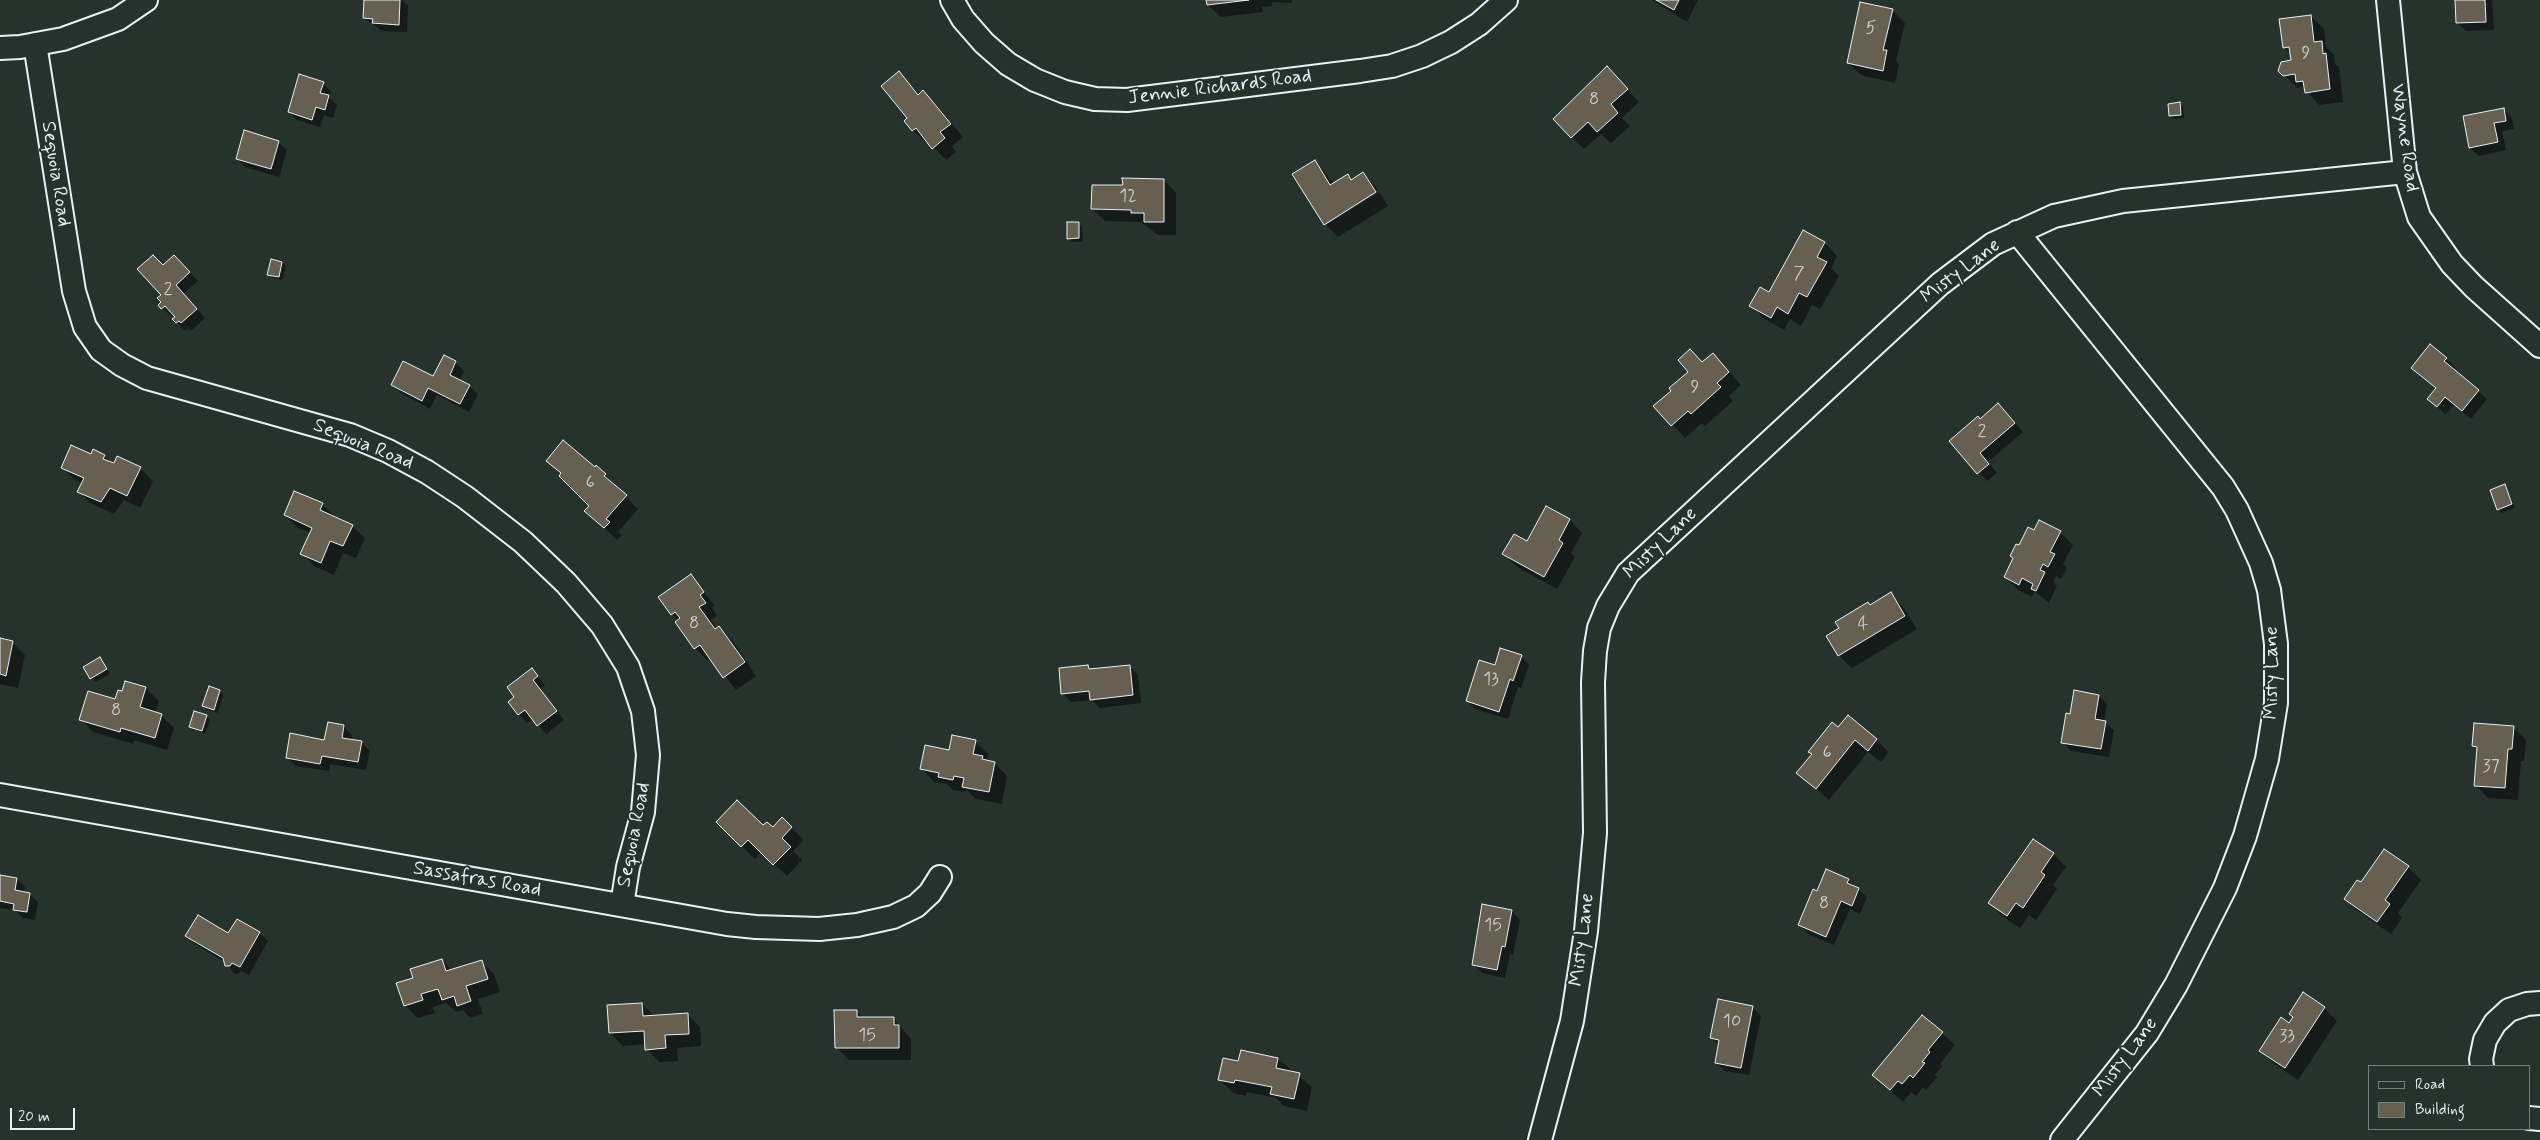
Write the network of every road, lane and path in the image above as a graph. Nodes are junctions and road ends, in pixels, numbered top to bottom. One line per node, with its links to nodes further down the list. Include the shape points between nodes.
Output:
1 (146, 0): 5 (street, via 118,19 63,39)
2 (952, 0): 3 (street, Jennie Richards Road, via 963,19 984,43 1008,64 1035,80 1088,97 1127,100 1392,66 1451,42 1479,24)
3 (1506, 0)
4 (2388, 0): 7 (street, Wayne Road)
5 (35, 44): 6 (street); 12 (street, Sequoia Road, via 74,291 85,327 101,350 147,378 350,435 388,451 465,497 523,542 566,583 602,625 628,667 643,711 648,755 643,812 628,867)
6 (0, 48)
7 (2405, 172): 8 (street, Misty Lane, via 2123,202 2054,216); 9 (street, Wayne Road, via 2419,218 2452,264)
8 (2017, 232): 15 (street, Misty Lane, via 1993,244 1940,284 1634,568 1617,588 1599,628 1595,651 1595,834 1579,982 1565,1050); 16 (street, Misty Lane, via 2228,494 2261,563 2269,590 2276,644 2276,703 2267,759 2245,836 2225,888 2176,985 2151,1026)
9 (2540, 346)
10 (0, 795): 12 (street, Sassafras Road)
11 (940, 877): 12 (street, Sassafras Road, via 916,906 893,917 819,929 727,924)
12 (622, 905)
13 (2540, 1003): 14 (street, via 2509,1010 2495,1023 2485,1040)
14 (2482, 1065)
15 (1540, 1140)
16 (2062, 1140)

